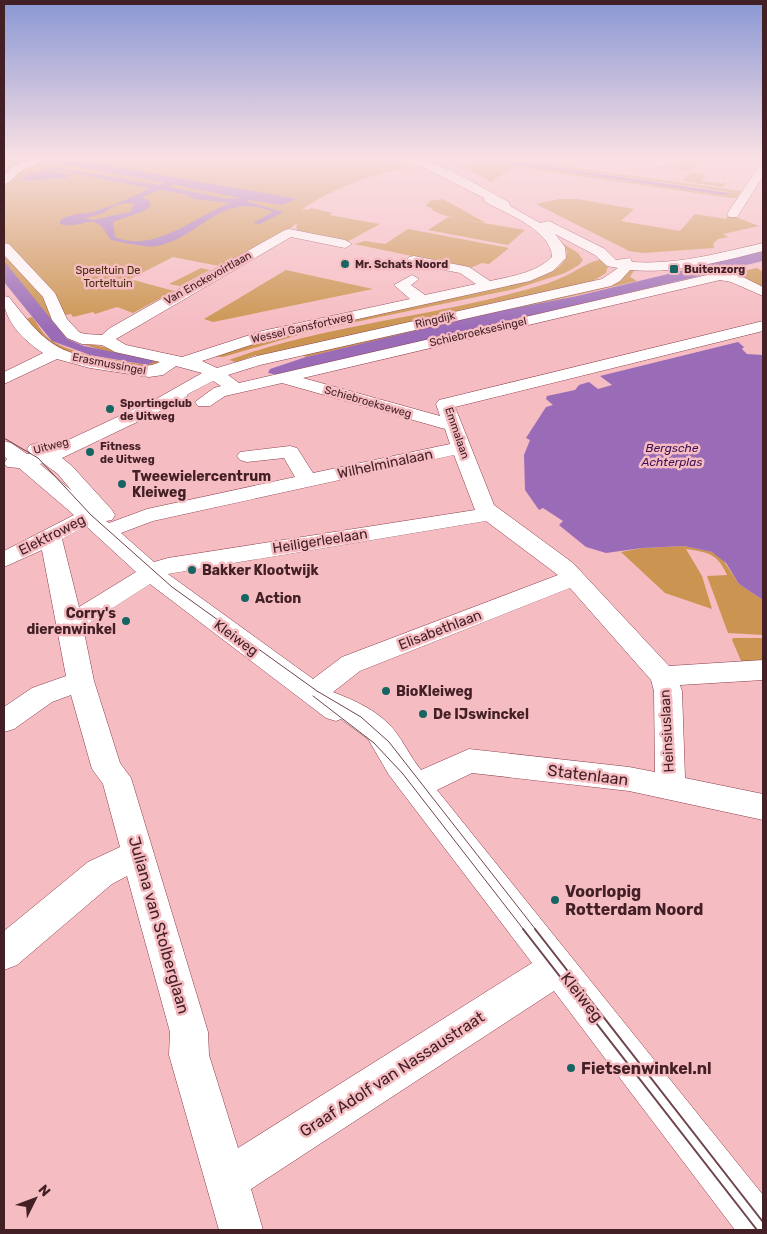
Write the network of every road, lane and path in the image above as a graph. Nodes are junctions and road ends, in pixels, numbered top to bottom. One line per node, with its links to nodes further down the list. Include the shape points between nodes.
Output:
1 (515, 215): 10 (street, Wessel Gansfortweg, via 556,240 560,252 557,261 532,276)
2 (525, 215): 8 (street)
3 (540, 215): 8 (street, via 609,248)
4 (345, 244): 17 (street, Van Enckevoirtlaan, via 290,233 150,311)
5 (763, 246): 8 (street, via 727,250 693,264)
6 (4, 247): 17 (street, Erasmussingel, via 50,296 60,320 73,334 82,339)
7 (414, 260): 10 (street, via 464,270)
8 (621, 263): 22 (street, Ringdijk, via 616,279 604,284 280,356)
9 (412, 279): 13 (street, via 401,284)
10 (488, 286): 13 (street, Wessel Gansfortweg)
11 (763, 292): 20 (street, Schiebroeksesingel, via 734,278 720,276)
12 (4, 300): 14 (street, Erasmussingel)
13 (422, 300): 19 (street, Wessel Gansfortweg, via 268,334)
14 (20, 321): 15 (street); 18 (street, Erasmussingel, via 38,342)
15 (4, 324)
16 (763, 326): 24 (street, Emmalaan, via 445,404)
17 (106, 340): 19 (street, Erasmussingel, via 121,349)
18 (57, 353): 19 (street, Erasmussingel, via 88,362 149,372 157,372); 21 (street)
19 (179, 361): 22 (street, Erasmussingel, via 205,366)
20 (284, 378): 22 (street, Schiebroeksesingel); 24 (street, Schiebroekseweg)
21 (4, 379)
22 (224, 380): 23 (street, via 220,392); 26 (street, Uitweg, via 165,400 66,449)
23 (204, 402)
24 (452, 425): 25 (street, Emmalaan)
25 (462, 447): 28 (street, Wilhelminalaan); 29 (street, Emmalaan, via 484,507)
26 (18, 453): 30 (street, Kleiweg)
27 (247, 456): 28 (street, via 290,452)
28 (308, 481): 30 (street, Wilhelminalaan, via 147,516)
29 (490, 514): 33 (street, Heiligerleelaan, via 168,565); 34 (street, Emmalaan)
30 (102, 522): 31 (street, Elektroweg); 33 (street, Kleiweg, via 138,553)
31 (50, 536): 32 (street, Elektroweg); 35 (street, Juliana van Stolberglaan)
32 (4, 560)
33 (151, 573): 35 (street, Heiligerleelaan); 39 (street, Kleiweg)
34 (574, 578): 37 (street, Emmalaan); 39 (street, Elisabethlaan, via 351,664)
35 (70, 624): 38 (street, Juliana van Stolberglaan)
36 (763, 670): 37 (street)
37 (663, 676): 42 (street, Heinsiuslaan, via 668,691)
38 (80, 682): 40 (street, via 42,696); 44 (street, Juliana van Stolberglaan, via 107,769 116,778)
39 (319, 697): 41 (street, Kleiweg)
40 (4, 721)
41 (408, 776): 42 (street, Statenlaan, via 469,761); 46 (street, Kleiweg)
42 (670, 786): 43 (street, Statenlaan)
43 (763, 807)
44 (138, 854): 45 (street, via 100,873); 47 (street, Juliana van Stolberglaan, via 189,1032 189,1055)
45 (4, 953)
46 (558, 967): 47 (street, Graaf Adolf van Nassaustraat); 49 (street, Kleiweg)
47 (226, 1180): 48 (street, Juliana van Stolberglaan)
48 (241, 1230)
49 (763, 1230)

